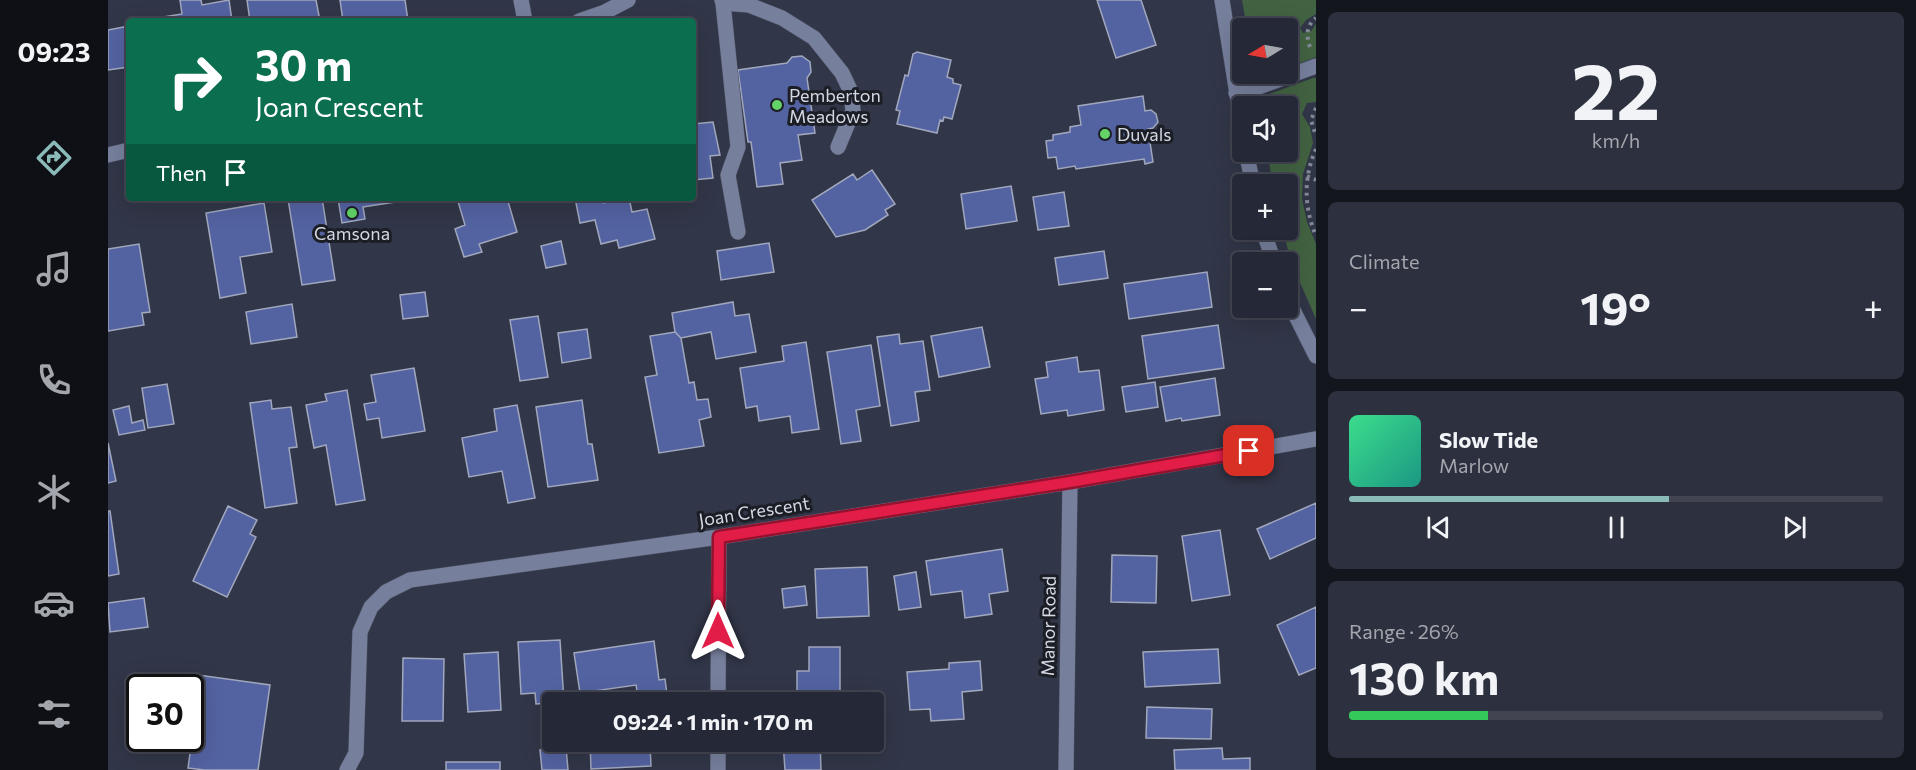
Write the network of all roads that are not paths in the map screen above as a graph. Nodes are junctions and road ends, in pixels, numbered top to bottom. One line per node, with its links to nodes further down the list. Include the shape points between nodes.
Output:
1 (521, 0): 5 (street)
2 (628, 0): 6 (street)
3 (1222, 0): 8 (street)
4 (722, 1): 10 (street, via 749,5 782,18 814,38 835,64 851,92 853,111); 13 (street, via 738,147 728,175)
5 (524, 18)
6 (588, 18)
7 (1314, 60): 8 (street, via 1256,88)
8 (1236, 93): 9 (street)
9 (1237, 96)
10 (838, 147)
11 (126, 151): 12 (street)
12 (108, 155)
13 (738, 232)
14 (1297, 318): 15 (street)
15 (1316, 356)
16 (1316, 439): 17 (street, Joan Crescent)
17 (1070, 482): 18 (street, Joan Crescent); 23 (street, Manor Road)
18 (719, 537): 19 (street); 21 (street, Joan Crescent, via 410,580 386,592 371,608 360,632 356,753)
19 (718, 692)
20 (718, 752): 22 (street)
21 (347, 770)
22 (718, 770)
23 (1066, 770)

